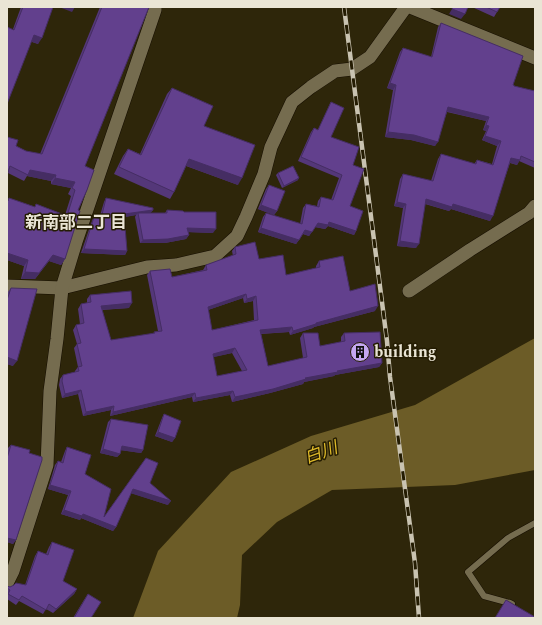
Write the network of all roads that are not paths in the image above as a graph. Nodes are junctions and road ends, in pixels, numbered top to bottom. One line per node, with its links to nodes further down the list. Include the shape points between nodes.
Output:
1 (156, 7): 7 (street)
2 (406, 7): 7 (street, via 370,56 352,69 335,71 292,102 271,147 264,174 237,236 215,256 176,265 147,266)
3 (410, 7): 4 (street)
4 (535, 58)
5 (535, 206): 8 (street)
6 (7, 286): 7 (street)
7 (62, 288): 10 (street, via 50,392 47,465)
8 (409, 291)
9 (535, 523): 11 (lane, via 508,538 468,572 484,596)
10 (7, 583)
11 (516, 606)

